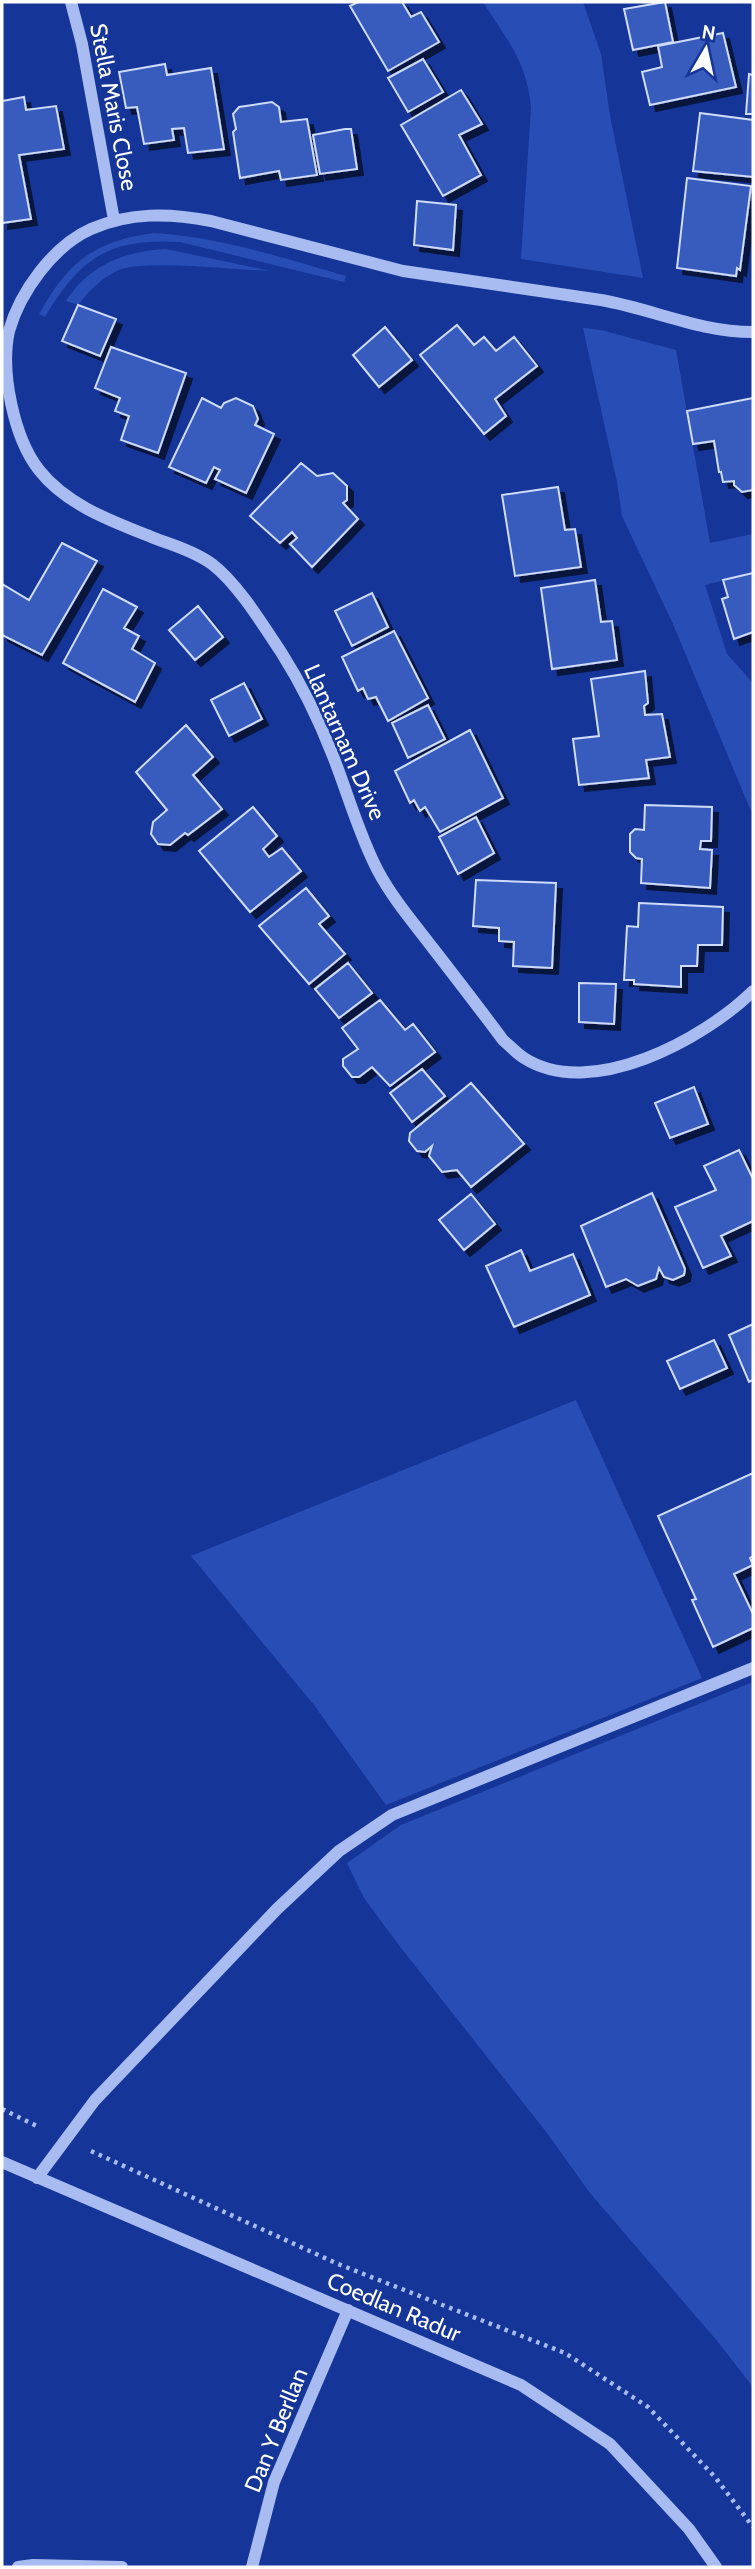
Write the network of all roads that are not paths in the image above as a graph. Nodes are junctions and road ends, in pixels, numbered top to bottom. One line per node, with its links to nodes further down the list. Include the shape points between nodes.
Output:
1 (71, 2): 2 (street, Stella Maris Close)
2 (114, 220): 3 (street, Llantarnam Drive, via 149,214 211,220 402,271 630,305 692,326); 4 (street, Llantarnam Drive, via 65,244 45,264 8,332)
3 (753, 332)
4 (4, 356): 5 (street, Llantarnam Drive, via 13,421 40,472 92,512 185,549 212,564 232,584 281,652 312,706 377,869 396,901 503,1040 523,1058 578,1071 614,1068 695,1037)
5 (753, 991)
6 (753, 1668): 8 (street, via 392,1815 338,1851 95,2100)
7 (2, 2162): 8 (street, Coedlan Radur)
8 (37, 2178): 9 (street, Coedlan Radur)
9 (348, 2310): 12 (street, Dan Y Berllan, via 274,2482); 13 (street, Coedlan Radur, via 521,2385 610,2444 689,2529)
10 (19, 2567): 11 (street)
11 (122, 2567)
12 (252, 2567)
13 (716, 2567)

